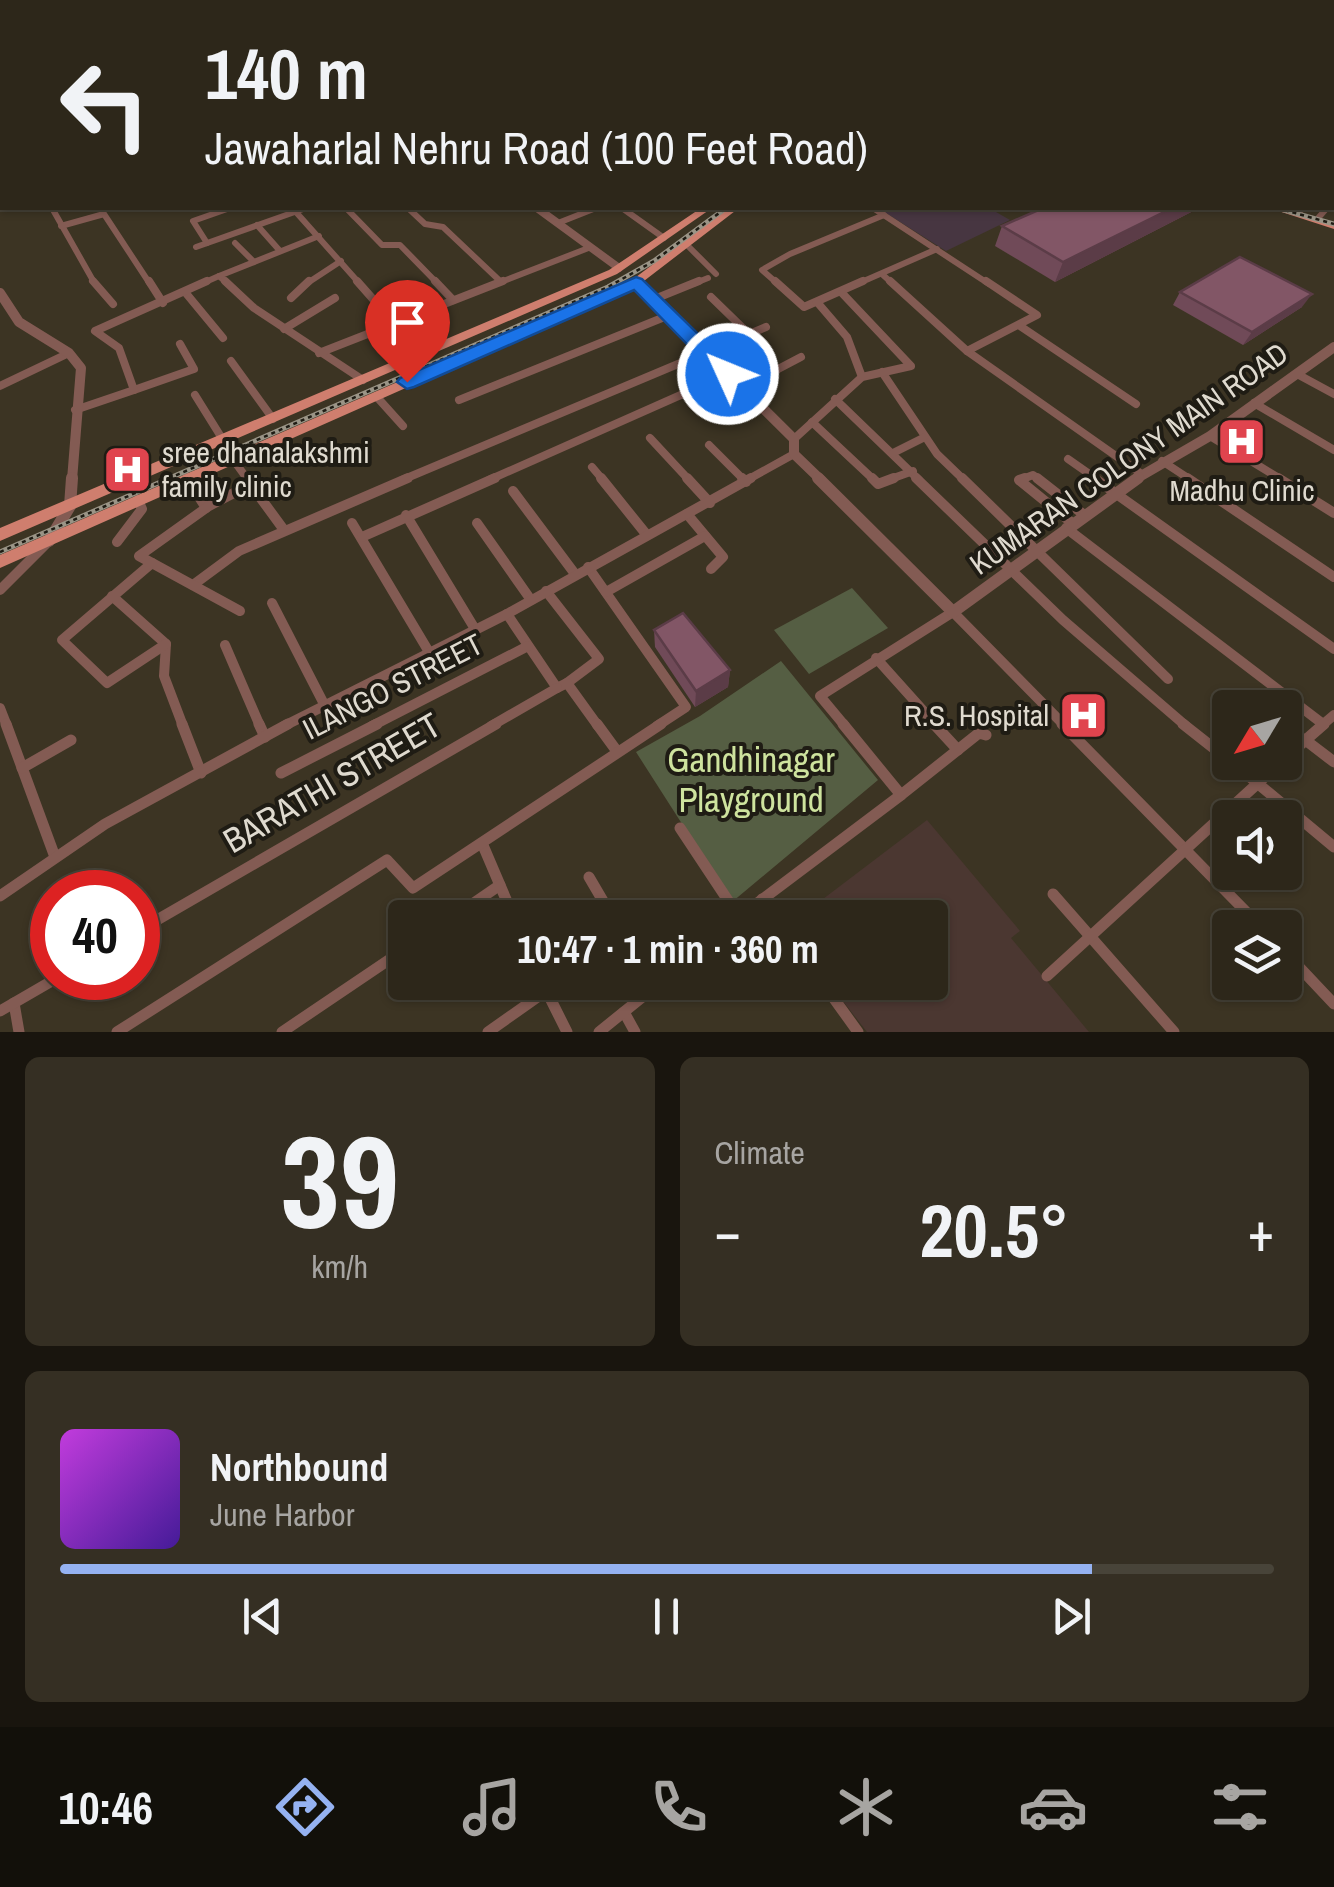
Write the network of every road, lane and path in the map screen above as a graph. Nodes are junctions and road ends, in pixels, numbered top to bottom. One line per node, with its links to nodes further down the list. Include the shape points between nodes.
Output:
1 (53, 210): 20 (street)
2 (223, 210): 23 (street, via 193,221)
3 (299, 210): 14 (street)
4 (348, 210): 45 (street, via 384,246 400,245)
5 (410, 210): 37 (street, via 425,224 443,227)
6 (541, 210): 17 (street)
7 (591, 210): 17 (street)
8 (625, 210): 22 (street)
9 (703, 210): 22 (main road)
10 (731, 210): 25 (main road)
11 (876, 210): 16 (street)
12 (1282, 210): 18 (main road)
13 (1301, 210): 15 (main road)
14 (296, 211): 19 (street); 21 (street)
15 (1323, 212): 18 (main road)
16 (884, 215): 28 (street); 33 (street)
17 (558, 223): 27 (street)
18 (1334, 223)
19 (257, 225): 23 (street); 29 (street)
20 (61, 226): 47 (street, via 104,214); 49 (street)
21 (319, 236): 29 (street); 30 (street)
22 (664, 238): 32 (main road)
23 (207, 242): 26 (street)
24 (235, 242): 31 (street)
25 (686, 244): 35 (street); 38 (main road)
26 (196, 247)
27 (591, 247): 32 (street); 37 (street)
28 (938, 250): 36 (street); 53 (street, via 1037,314)
29 (280, 252): 31 (street)
30 (341, 261): 43 (street); 52 (street)
31 (254, 262): 34 (street)
32 (619, 268): 64 (main road)
33 (762, 270): 50 (street)
34 (219, 276): 39 (street); 55 (street)
35 (712, 276): 46 (street)
36 (883, 276): 41 (street); 60 (street)
37 (500, 281): 45 (street)
38 (636, 282): 46 (street); 67 (main road)
39 (186, 292): 47 (street); 57 (street)
40 (0, 293): 61 (street, via 18,322)
41 (842, 294): 48 (street); 68 (street, via 911,366)
42 (710, 297): 56 (street)
43 (291, 298)
44 (335, 298): 55 (street)
45 (453, 300): 52 (street)
46 (652, 300): 51 (street)
47 (163, 302): 75 (street, via 95,330 119,348)
48 (817, 302): 50 (street); 71 (street, via 847,337)
49 (114, 304)
50 (804, 306)
51 (668, 316): 63 (street); 79 (street)
52 (395, 324): 62 (street)
53 (1020, 326): 60 (street); 82 (street)
54 (766, 327): 56 (street)
55 (284, 328): 62 (street)
56 (749, 334): 63 (street)
57 (223, 338)
58 (180, 344): 75 (street, via 194,369)
59 (1334, 346): 70 (street, KUMARAN COLONY MAIN ROAD)
60 (967, 351): 101 (street)
61 (68, 353): 73 (street); 83 (street, via 81,368)
62 (319, 353): 72 (street)
63 (706, 354): 69 (street); 118 (street)
64 (418, 357): 67 (main road); 72 (main road)
65 (801, 358): 74 (street)
66 (231, 361): 84 (street)
67 (430, 372): 78 (main road)
68 (882, 372): 71 (street); 89 (street)
69 (728, 374): 74 (street); 114 (street)
70 (1297, 374): 76 (street); 81 (street, KUMARAN COLONY MAIN ROAD)
71 (862, 378): 80 (street)
72 (363, 380): 84 (main road)
73 (0, 386)
74 (742, 388): 90 (street)
75 (134, 390): 83 (street)
76 (1334, 394)
77 (195, 395): 91 (street)
78 (376, 396): 86 (street); 96 (main road)
79 (459, 400)
80 (834, 400): 85 (street); 94 (street)
81 (1254, 402): 87 (street, KUMARAN COLONY MAIN ROAD); 93 (street)
82 (1136, 404)
83 (75, 410): 109 (street)
84 (273, 419): 91 (main road)
85 (812, 422): 90 (street); 100 (street, via 878,484)
86 (403, 426)
87 (1210, 436): 98 (street, KUMARAN COLONY MAIN ROAD); 111 (street)
88 (650, 438): 108 (street)
89 (923, 438): 94 (street); 125 (street)
90 (794, 439): 95 (street)
91 (223, 440): 109 (main road)
92 (709, 445): 103 (street)
93 (1334, 450)
94 (894, 453): 100 (street)
95 (794, 454): 103 (street); 141 (street)
96 (232, 458): 102 (main road); 104 (street)
97 (1068, 459): 106 (street)
98 (1162, 461): 101 (street, KUMARAN COLONY MAIN ROAD); 132 (street)
99 (592, 467): 119 (street)
100 (913, 470): 130 (street)
101 (1143, 475): 106 (street, KUMARAN COLONY MAIN ROAD)
102 (188, 478): 107 (main road); 110 (street)
103 (746, 482): 108 (street)
104 (252, 484): 110 (street); 118 (street)
105 (513, 490): 131 (street)
106 (1114, 492): 113 (street, KUMARAN COLONY MAIN ROAD); 147 (street)
107 (138, 500): 123 (main road); 124 (street, via 142,509)
108 (710, 503): 112 (street)
109 (70, 506): 120 (main road); 123 (street)
110 (206, 508): 127 (street, via 139,556)
111 (1334, 513)
112 (687, 514): 119 (street); 121 (street)
113 (1084, 514): 117 (street, KUMARAN COLONY MAIN ROAD); 117 (street, via 1033,475 1019,480)
114 (406, 516): 122 (street); 143 (street)
115 (478, 522): 138 (street)
116 (352, 523): 122 (street)
117 (1069, 526): 125 (street, KUMARAN COLONY MAIN ROAD); 155 (street)
118 (284, 530): 133 (street, via 239,551)
119 (646, 534): 128 (street)
120 (0, 535)
121 (705, 536): 129 (street, via 723,558); 136 (street)
122 (362, 537): 148 (street)
123 (49, 541): 126 (main road); 134 (street)
124 (117, 542)
125 (1034, 552): 130 (street, KUMARAN COLONY MAIN ROAD); 150 (street)
126 (0, 562)
127 (152, 564): 133 (street); 137 (street)
128 (588, 567): 131 (street); 136 (street)
129 (711, 568)
130 (1011, 571): 141 (street, KUMARAN COLONY MAIN ROAD); 160 (street)
131 (575, 574): 135 (street)
132 (1334, 577)
133 (193, 585): 140 (street)
134 (0, 590)
135 (546, 591): 138 (street); 151 (street, BARATHI STREET, via 600,660)
136 (606, 592): 161 (street, via 686,706)
137 (112, 596): 144 (street); 144 (street, via 64,635 62,644 107,682)
138 (530, 600): 142 (street)
139 (272, 604): 152 (street)
140 (240, 611)
141 (952, 612): 149 (street); 173 (street)
142 (507, 614): 143 (street); 146 (street)
143 (475, 629): 148 (street)
144 (166, 644): 165 (street, via 164,676)
145 (226, 646): 157 (street)
146 (528, 646): 151 (street); 166 (street, ILANGO STREET)
147 (1334, 649)
148 (429, 652): 152 (street)
149 (876, 658): 162 (street); 170 (street, via 820,696)
150 (1168, 679)
151 (562, 686): 161 (street); 186 (street, BARATHI STREET)
152 (324, 704): 157 (street)
153 (0, 708): 164 (street)
154 (1334, 715): 155 (street)
155 (1324, 724): 158 (street)
156 (986, 735): 162 (street)
157 (265, 737): 165 (street)
158 (1304, 739): 163 (street)
159 (70, 740): 164 (street)
160 (1212, 747)
161 (616, 750): 172 (street)
162 (958, 750): 170 (street)
163 (1334, 762)
164 (22, 768): 175 (street)
165 (201, 773): 175 (street)
166 (281, 773)
167 (1254, 780): 169 (street)
168 (1263, 780): 169 (street)
169 (1259, 784): 173 (street); 174 (street)
170 (901, 796): 184 (street)
171 (680, 828): 183 (street)
172 (482, 844): 177 (street); 201 (street, via 413,888 388,860)
173 (1185, 846): 185 (street); 187 (street)
174 (1334, 846)
175 (56, 857): 179 (street)
176 (589, 876): 182 (street)
177 (500, 885): 180 (street); 181 (street)
178 (1052, 894): 187 (street)
179 (0, 896)
180 (478, 900)
181 (506, 900)
182 (603, 900)
183 (727, 900)
184 (762, 900)
185 (1245, 910)
186 (160, 918)
187 (1088, 936): 190 (street); 208 (street)
188 (388, 960): 202 (street)
189 (1302, 970): 197 (street)
190 (1047, 976)
191 (30, 994): 196 (street)
192 (528, 1000): 203 (street)
193 (551, 1000): 204 (street)
194 (638, 1000): 199 (street)
195 (835, 1000): 207 (street)
196 (14, 1003): 198 (street); 200 (street)
197 (1334, 1004)
198 (0, 1011)
199 (624, 1012): 205 (street); 206 (street)
200 (19, 1032)
201 (118, 1032)
202 (282, 1032)
203 (488, 1032)
204 (567, 1032)
205 (599, 1032)
206 (635, 1032)
207 (858, 1032)
208 (1174, 1032)

